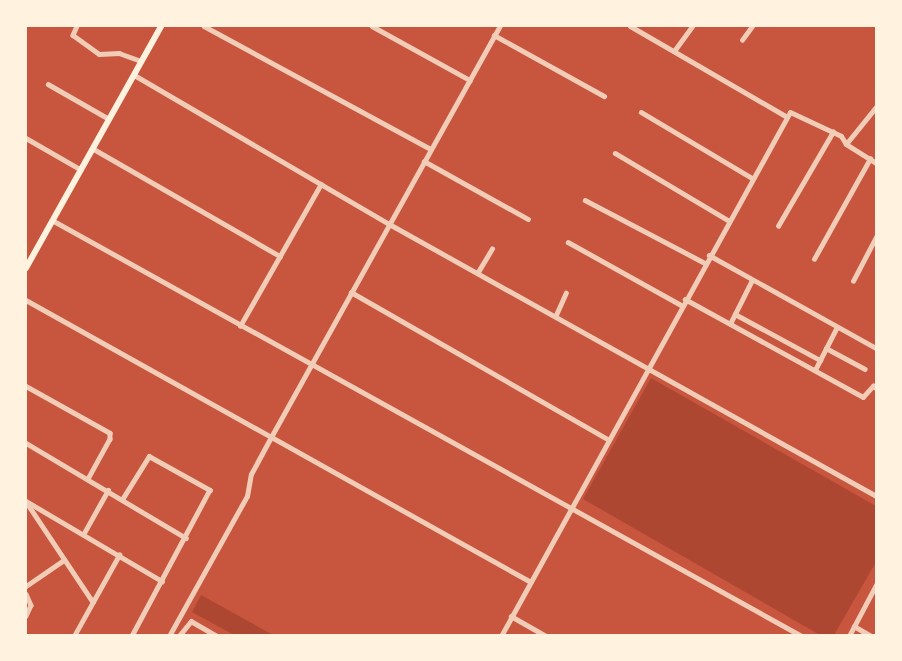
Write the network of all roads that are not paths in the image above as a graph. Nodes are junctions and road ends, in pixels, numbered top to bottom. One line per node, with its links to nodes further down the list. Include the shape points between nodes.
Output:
1 (77, 26): 12 (street, via 73,35 99,54 119,53)
2 (161, 26): 12 (main road)
3 (204, 26): 25 (street)
4 (372, 26): 14 (street)
5 (500, 26): 9 (street)
6 (630, 26): 11 (street)
7 (692, 26): 11 (street)
8 (752, 26): 10 (street)
9 (494, 35): 14 (street); 16 (street)
10 (742, 40)
11 (674, 51): 19 (street)
12 (141, 61): 13 (main road)
13 (134, 75): 20 (main road); 32 (street)
14 (470, 80): 25 (street)
15 (48, 84): 20 (street)
16 (604, 96)
17 (876, 107): 23 (street)
18 (641, 112): 31 (street)
19 (789, 114): 21 (street); 31 (street)
20 (109, 119): 24 (main road)
21 (832, 132): 23 (street); 38 (street)
22 (26, 138): 30 (street)
23 (846, 144): 27 (street)
24 (92, 148): 30 (main road); 43 (street)
25 (431, 149): 28 (street)
26 (615, 153): 36 (street)
27 (870, 159): 29 (street); 44 (street)
28 (424, 161): 34 (street); 37 (street)
29 (876, 163)
30 (80, 169): 35 (main road)
31 (752, 178): 36 (street)
32 (321, 184): 37 (street); 43 (street)
33 (585, 200): 45 (street)
34 (528, 219)
35 (52, 220): 46 (main road); 57 (street)
36 (728, 220): 42 (street)
37 (390, 224): 47 (street); 50 (street)
38 (778, 226)
39 (876, 237): 49 (street)
40 (568, 242): 53 (street)
41 (492, 249): 47 (street)
42 (709, 255): 45 (street); 48 (street)
43 (280, 256): 57 (street)
44 (814, 259)
45 (705, 263): 53 (street)
46 (26, 268)
47 (478, 272): 55 (street)
48 (752, 280): 54 (street); 58 (street)
49 (853, 281)
50 (351, 292): 62 (street); 69 (street)
51 (566, 293): 55 (street)
52 (26, 300): 68 (street)
53 (683, 302): 56 (street); 63 (street)
54 (735, 314): 56 (street); 61 (street)
55 (556, 315): 63 (street)
56 (730, 324): 65 (street)
57 (240, 326): 62 (street)
58 (837, 327): 59 (street); 60 (street)
59 (826, 348): 61 (street); 64 (street)
60 (876, 348)
61 (820, 360): 65 (street)
62 (310, 366): 68 (street); 75 (street)
63 (646, 366): 69 (street); 73 (street)
64 (865, 369)
65 (815, 370): 67 (street, via 863,397 873,386)
66 (26, 386): 71 (street, via 110,433)
67 (876, 388)
68 (271, 437): 81 (street); 93 (street, via 251,474 247,496)
69 (608, 439): 75 (street)
70 (26, 443): 71 (street)
71 (88, 479): 72 (street)
72 (108, 490): 74 (street); 76 (street)
73 (876, 496)
74 (123, 498): 77 (street); 77 (street, via 149,456 208,487 210,495)
75 (570, 510): 81 (street); 97 (street)
76 (84, 533): 78 (street); 79 (street, via 26,501)
77 (186, 538): 80 (street)
78 (119, 555): 80 (street); 85 (street)
79 (64, 560): 82 (street); 85 (street)
80 (162, 581): 92 (street)
81 (531, 582): 87 (street)
82 (26, 586)
83 (876, 588): 88 (street)
84 (26, 594): 86 (street, via 31,605)
85 (93, 602): 91 (street)
86 (26, 616)
87 (511, 616): 95 (street); 96 (street)
88 (854, 626): 98 (street); 99 (street)
89 (208, 633): 90 (street); 94 (street, via 189,622)
90 (216, 635)
91 (74, 636)
92 (132, 636)
93 (169, 636)
94 (179, 636)
95 (501, 636)
96 (546, 636)
97 (802, 636)
98 (849, 636)
99 (871, 636)

